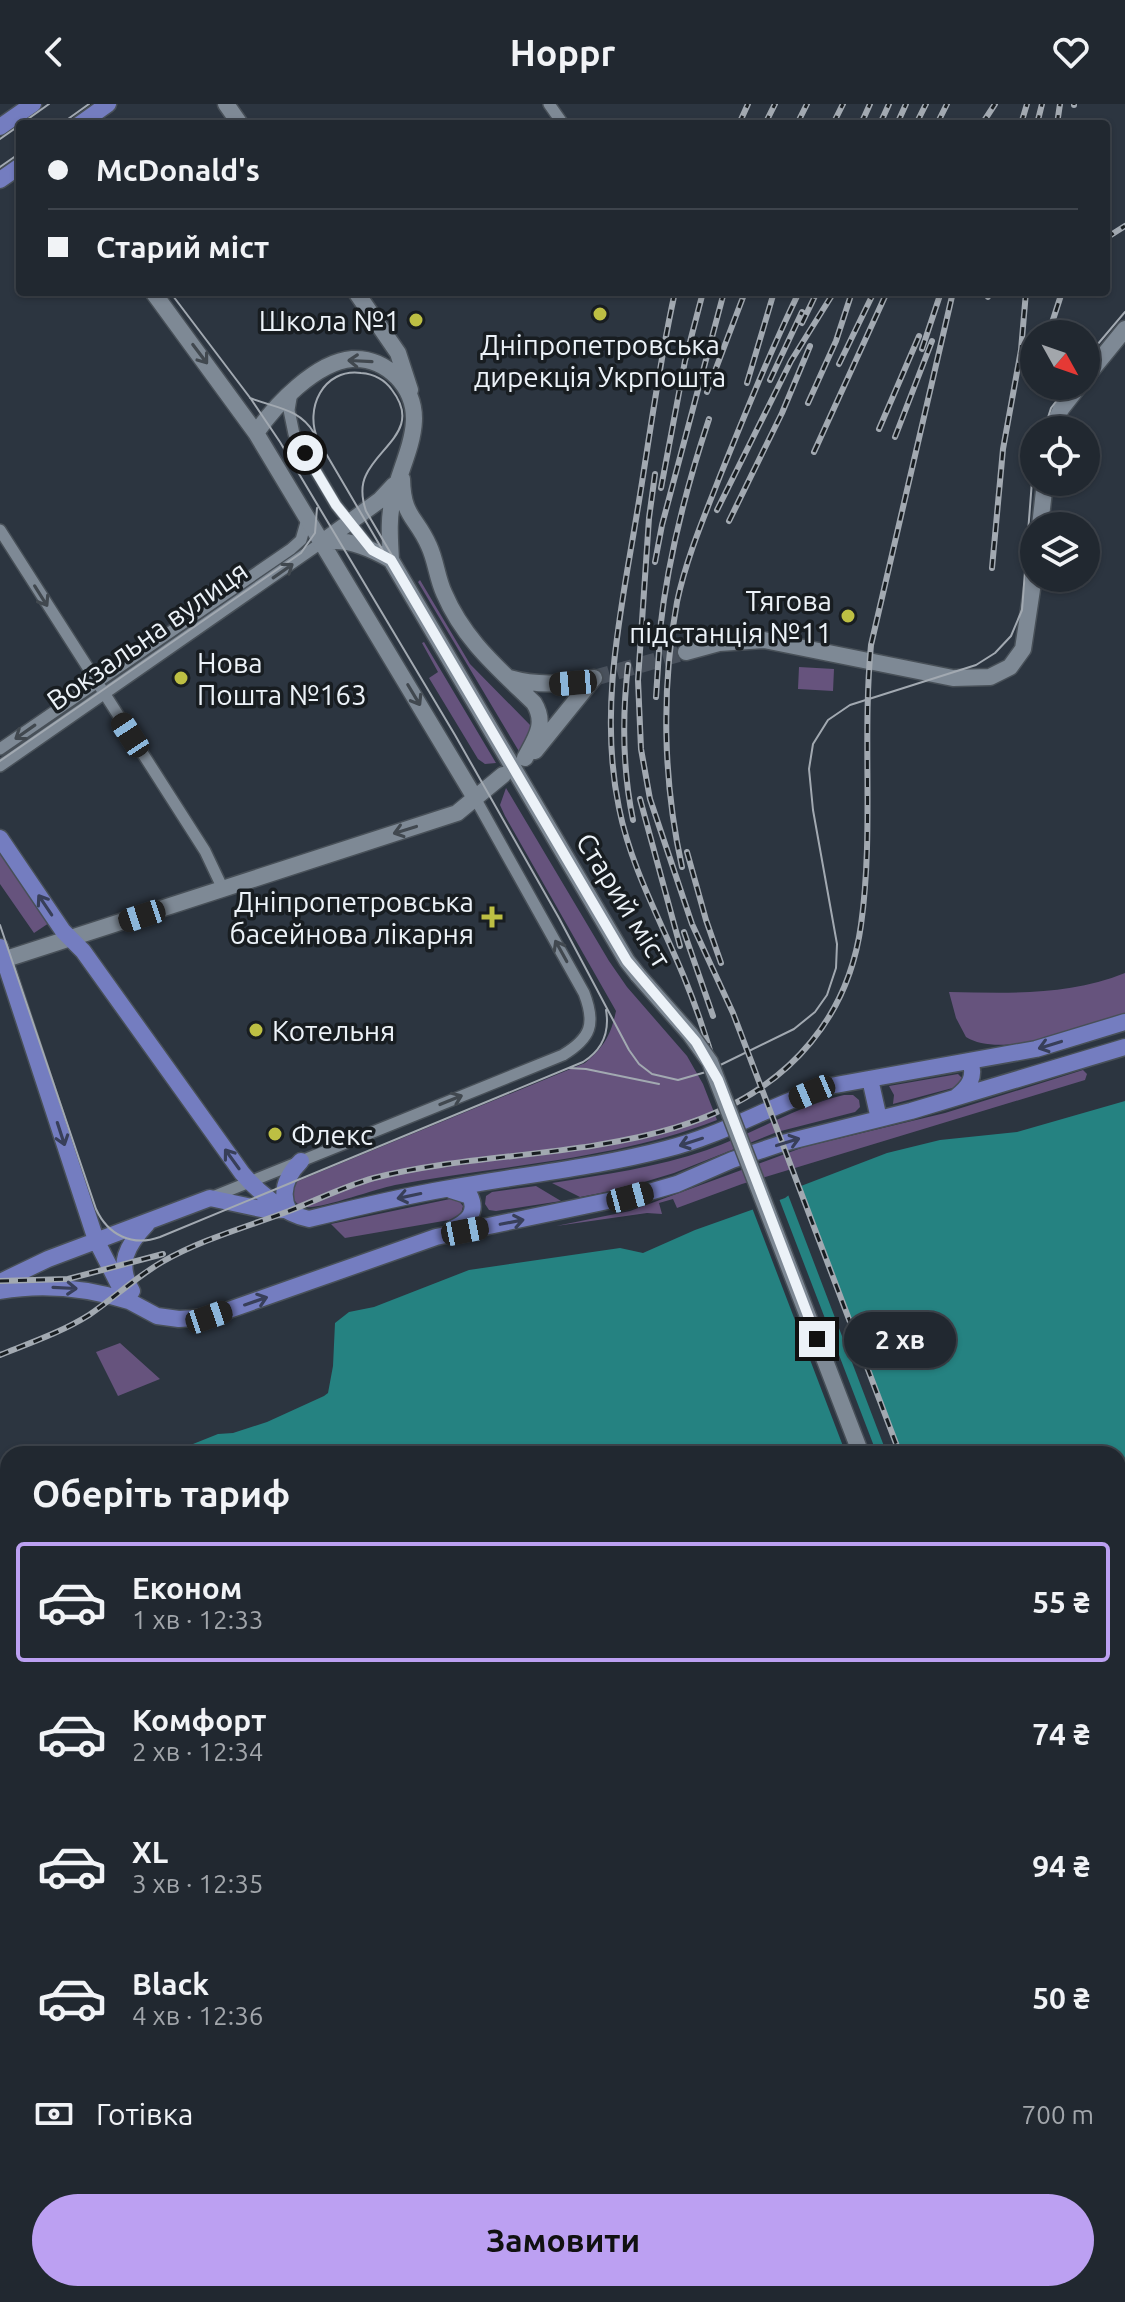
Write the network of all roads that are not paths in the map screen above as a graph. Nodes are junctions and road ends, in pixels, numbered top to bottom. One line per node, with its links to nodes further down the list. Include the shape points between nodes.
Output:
1 (33, 104): 3 (main road)
2 (108, 104): 4 (main road)
3 (15, 115): 5 (main road)
4 (86, 120)
5 (0, 127)
6 (156, 296): 12 (main road, one-way to 12)
7 (359, 296): 11 (main road, via 398,353)
8 (1125, 329): 9 (main road)
9 (1100, 360)
10 (292, 392): 11 (main road, one-way to 10, via 392,373 363,360 322,370); 12 (main road); 15 (street, via 294,434)
11 (412, 399): 13 (main road, via 413,434)
12 (256, 433): 14 (main road)
13 (402, 473): 15 (main road, via 380,500); 17 (main road, via 405,507); 20 (main road, via 392,501)
14 (307, 519): 18 (main road); 24 (street, Вокзальна вулиця, via 301,540 291,549)
15 (349, 522): 18 (main road); 19 (street)
16 (0, 530): 24 (street, one-way to 24)
17 (423, 536): 20 (main road, via 400,536); 23 (main road, via 456,617 482,654)
18 (321, 543): 19 (main road, via 338,541); 25 (street, Вокзальна вулиця, one-way to 18); 29 (main road, one-way to 29)
19 (372, 550): 20 (main road)
20 (391, 560): 52 (main road, Старий міст, bridge, via 627,961 710,1062)
21 (1032, 592): 22 (main road, via 1023,649 1010,667 990,677 953,678 764,640)
22 (686, 652)
23 (507, 677): 23 (main road, via 534,703 541,718 525,758 594,678 554,684)
24 (96, 683): 25 (street); 26 (street, Вокзальна вулиця, one-way to 26)
25 (104, 695): 27 (street, Вокзальна вулиця); 31 (street, via 205,851)
26 (0, 749)
27 (0, 766)
28 (503, 775): 29 (main road)
29 (475, 798): 31 (main road, one-way to 31, via 457,813); 40 (street, one-way to 29, via 563,1055 587,1035 591,1022 584,993)
30 (0, 838): 32 (main road, one-way to 30)
31 (223, 889): 32 (main road)
32 (72, 939): 33 (main road); 41 (main road, one-way to 32)
33 (1, 956): 47 (main road, one-way to 47)
34 (1125, 1022): 36 (main road, one-way to 36, via 1036,1049)
35 (1125, 1047): 38 (main road)
36 (970, 1061): 37 (main road); 38 (main road, via 971,1081)
37 (870, 1079): 39 (main road); 42 (main road, one-way to 42, via 812,1092 668,1149)
38 (955, 1098): 39 (main road)
39 (879, 1119): 46 (main road, one-way to 39, via 646,1193 783,1143)
40 (301, 1161): 41 (street); 44 (main road, via 285,1185)
41 (250, 1182): 43 (street); 44 (main road)
42 (446, 1189): 44 (main road, one-way to 44, via 309,1219); 46 (main road, via 470,1196 473,1211 463,1223)
43 (210, 1198): 44 (main road); 45 (main road)
44 (289, 1211)
45 (148, 1223): 47 (main road); 51 (main road, via 132,1241 123,1266 134,1294)
46 (436, 1237): 51 (main road, one-way to 46, via 209,1317)
47 (96, 1240): 48 (main road); 50 (main road)
48 (0, 1282)
49 (0, 1291): 50 (main road, one-way to 50, via 79,1289)
50 (129, 1301): 51 (main road)
51 (157, 1316)
52 (858, 1446)

